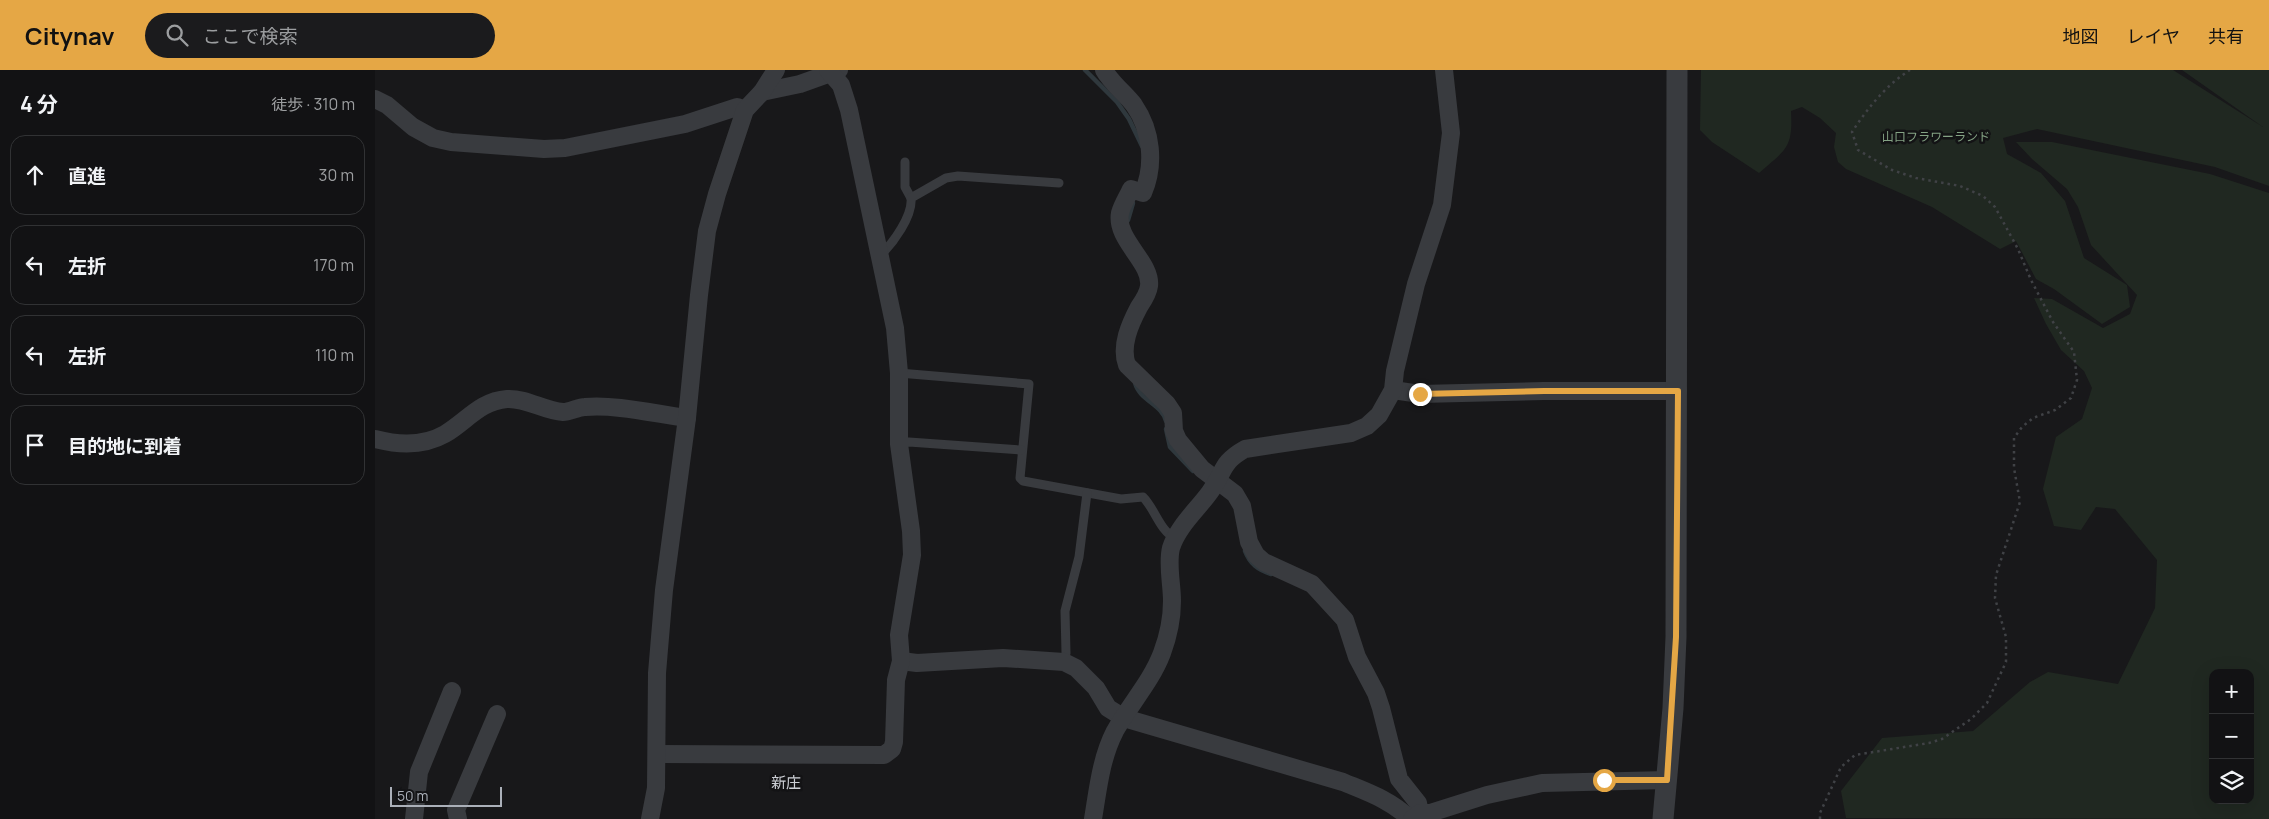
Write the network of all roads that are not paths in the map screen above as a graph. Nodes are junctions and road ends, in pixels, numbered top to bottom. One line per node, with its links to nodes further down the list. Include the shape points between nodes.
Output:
1 (775, 70): 6 (street)
2 (1104, 70): 20 (street, via 1139,114 1149,145 1151,166 1143,194 1131,189 1120,213 1123,233 1147,274 1149,286 1132,320 1126,339 1125,359 1127,365 1170,408 1178,440)
3 (1444, 70): 14 (street, via 1451,133 1447,177 1442,205 1416,284)
4 (1677, 70): 15 (street)
5 (833, 71): 6 (street, via 785,89); 12 (street, via 849,110)
6 (762, 92): 8 (street)
7 (375, 99): 8 (street, via 387,105 413,128 433,138 545,149 565,148 685,124 737,107)
8 (745, 110): 16 (street, via 707,231)
9 (905, 162): 11 (lane, via 905,187)
10 (1059, 183): 11 (lane, via 958,176 946,178)
11 (911, 198): 12 (lane, via 908,218)
12 (880, 256): 13 (street, via 895,328)
13 (899, 373): 18 (street); 19 (lane, via 1029,384)
14 (1393, 390): 15 (street, via 1420,394); 20 (street, via 1379,415 1367,426 1351,433 1245,449 1231,457)
15 (1678, 391): 29 (street, via 1676,637)
16 (687, 418): 17 (street, via 585,407 564,412 509,399 477,409 433,440 400,445); 28 (street, via 664,590 657,673)
17 (375, 439)
18 (899, 444): 19 (lane); 23 (street, via 912,555 899,635)
19 (1021, 450): 21 (lane, via 1020,478 1023,481)
20 (1214, 484): 22 (street); 30 (street, via 1235,494 1242,506 1249,542 1256,555 1264,562 1312,584 1345,620 1357,657 1379,700 1399,779 1418,803)
21 (1087, 493): 22 (lane, via 1121,499 1143,497 1168,534); 24 (lane, via 1079,557 1065,611)
22 (1175, 538): 27 (street, via 1171,550 1170,624 1163,652 1155,671)
23 (901, 661): 24 (street, via 1003,658); 28 (street, via 896,680 894,742 892,749 884,755)
24 (1064, 662): 27 (street, via 1076,668 1096,688 1108,708)
25 (452, 692): 31 (street, via 419,772)
26 (497, 714): 32 (street, via 456,810)
27 (1124, 718): 30 (street, via 1343,782); 34 (street, via 1106,752)
28 (658, 754): 33 (street)
29 (1667, 780): 30 (street, via 1542,783 1487,795); 35 (street)
30 (1414, 817)
31 (414, 819)
32 (458, 819)
33 (650, 819)
34 (1093, 819)
35 (1663, 819)

